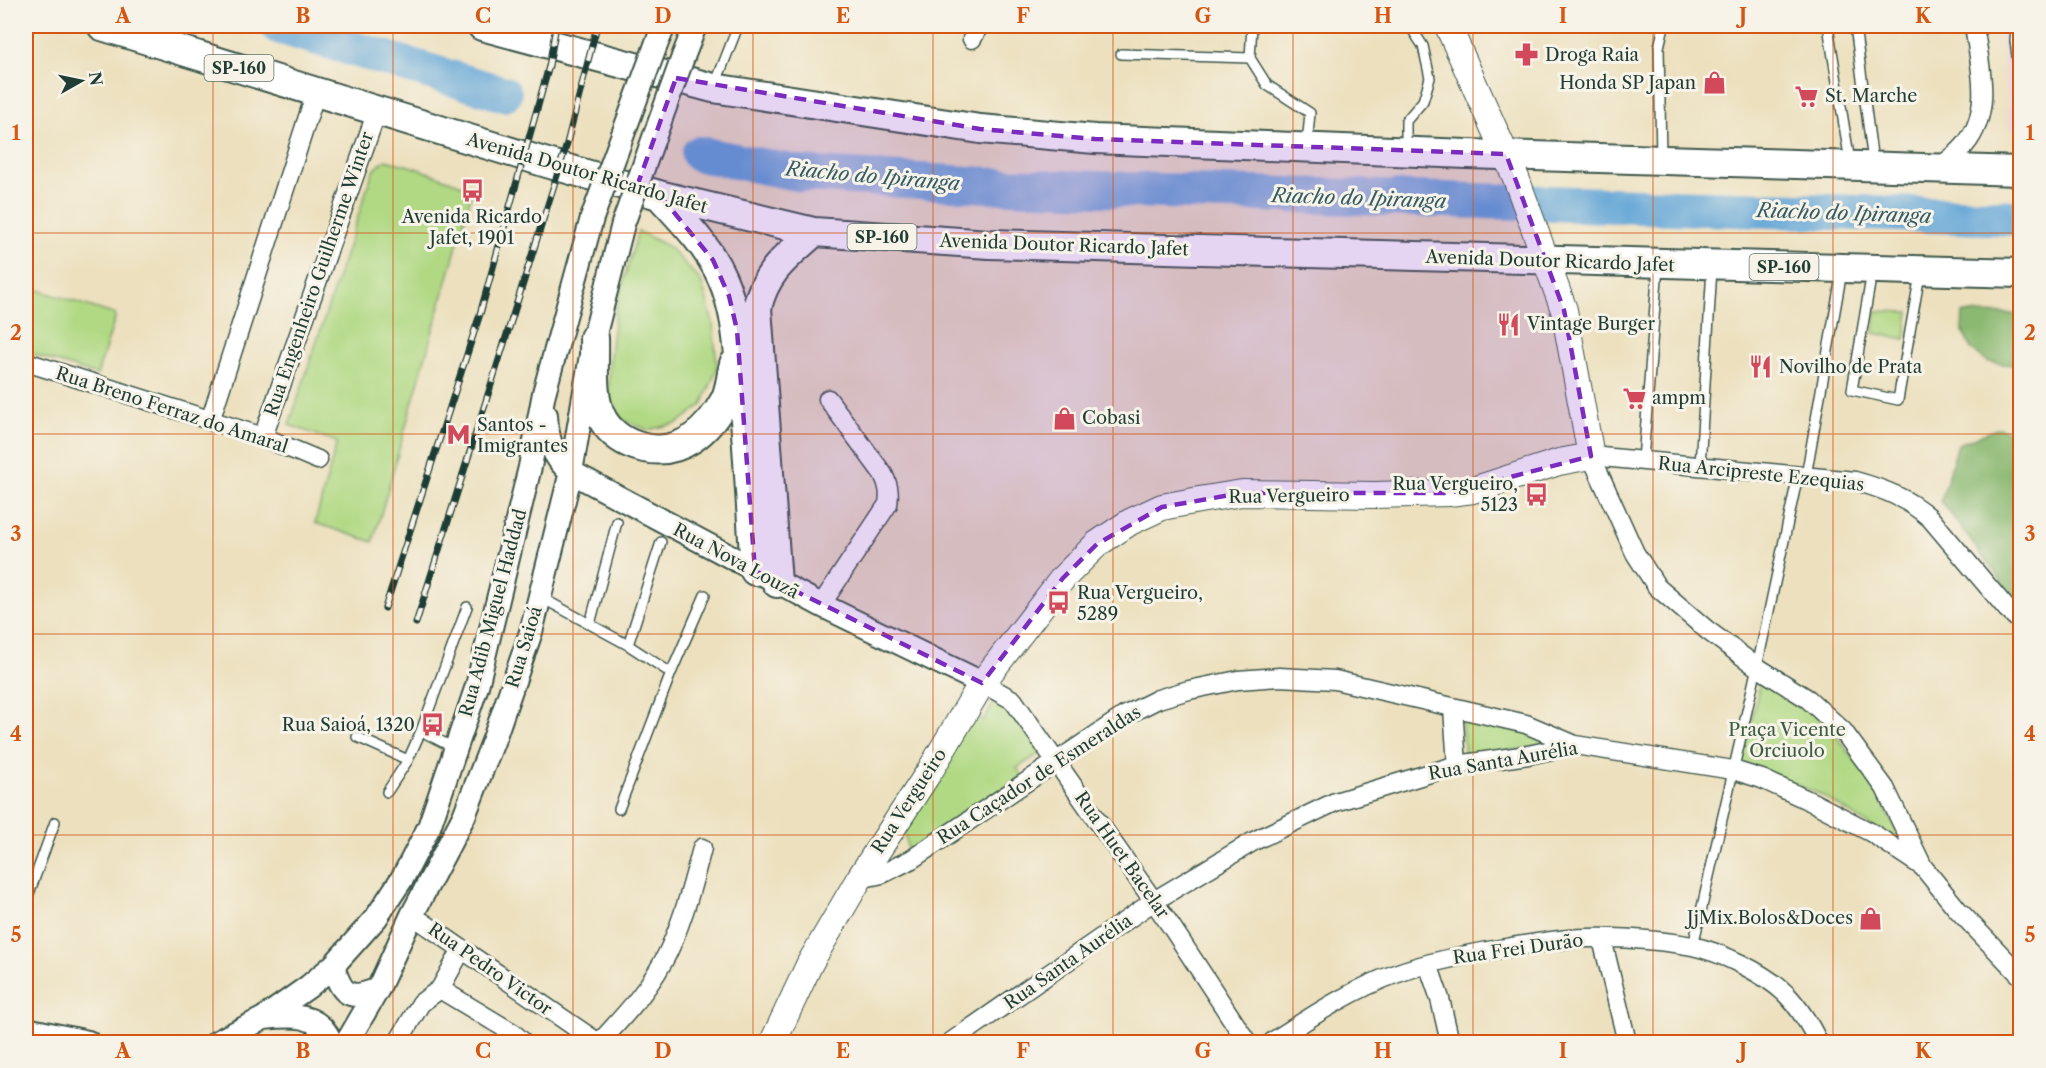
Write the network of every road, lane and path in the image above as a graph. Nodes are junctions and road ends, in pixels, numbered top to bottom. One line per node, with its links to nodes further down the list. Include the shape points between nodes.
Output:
1 (102, 26): 20 (main road, Avenida Doutor Ricardo Jafet / SP-160)
2 (487, 26): 19 (main road)
3 (695, 26): 38 (street, Rua Saioá, bridge, via 623,224)
4 (738, 26): 19 (lane)
5 (1252, 26): 16 (lane)
6 (1410, 26): 23 (lane, via 1423,46 1430,78 1423,101 1406,121)
7 (1448, 26): 25 (main road)
8 (1664, 26): 24 (lane, via 1659,47)
9 (1828, 26): 26 (lane)
10 (1855, 26): 26 (lane)
11 (1974, 26): 17 (street)
12 (1984, 26): 17 (street)
13 (2016, 26): 18 (lane)
14 (660, 35): 41 (street, Rua Adib Miguel Haddad, bridge, via 592,218)
15 (1121, 54): 16 (lane)
16 (1250, 58): 22 (lane, via 1267,85 1310,113)
17 (1979, 62): 27 (street, via 1983,100 1975,132 1963,148)
18 (2020, 79)
19 (713, 88): 22 (main road, via 980,129 1095,139)
20 (316, 93): 21 (main road, Avenida Doutor Ricardo Jafet / SP-160); 43 (street)
21 (377, 111): 29 (main road, Avenida Doutor Ricardo Jafet / SP-160); 44 (street, Rua Engenheiro Guilherme Winter)
22 (1307, 148): 23 (main road)
23 (1406, 152): 25 (main road)
24 (1661, 160): 25 (main road); 26 (main road)
25 (1511, 166): 31 (main road)
26 (1862, 167): 27 (main road)
27 (1936, 169): 28 (main road)
28 (2020, 171)
29 (659, 195): 30 (main road, Avenida Doutor Ricardo Jafet / SP-160); 39 (main road, via 700,242 717,269 731,304)
30 (814, 232): 31 (main road, Avenida Doutor Ricardo Jafet / SP-160, via 990,244); 53 (main road, via 770,274 757,308)
31 (1548, 261): 32 (main road, Avenida Doutor Ricardo Jafet / SP-160); 45 (main road, via 1564,310)
32 (1658, 264): 33 (main road, Avenida Doutor Ricardo Jafet / SP-160); 47 (lane)
33 (1712, 265): 34 (main road, Avenida Doutor Ricardo Jafet / SP-160); 48 (lane)
34 (1843, 268): 35 (main road, Avenida Doutor Ricardo Jafet / SP-160); 50 (lane)
35 (1872, 269): 36 (main road, Avenida Doutor Ricardo Jafet / SP-160); 36 (lane, via 1852,390 1898,400)
36 (1921, 270): 37 (main road, Avenida Doutor Ricardo Jafet / SP-160)
37 (2020, 273)
38 (594, 338): 39 (main road, via 596,399 603,420 619,438 659,451 683,444 701,433 726,399); 49 (street, Rua Saioá)
39 (738, 348): 53 (main road)
40 (26, 362): 43 (street, Rua Breno Ferraz do Amaral)
41 (544, 393): 49 (street, Rua Nova Louzã, via 551,447 559,462); 68 (street, Rua Adib Miguel Haddad, via 477,686)
42 (828, 399): 56 (street, via 883,474 890,494 888,504)
43 (210, 421): 44 (street, Rua Breno Ferraz do Amaral)
44 (263, 437): 46 (street, Rua Breno Ferraz do Amaral)
45 (1591, 456): 47 (street, Rua Arcipreste Ezequias); 61 (street, via 1635,553 1657,587); 63 (main road, Rua Vergueiro, via 1457,492 1242,493 1162,507 1097,544 1063,578)
46 (318, 460)
47 (1643, 460): 48 (street, Rua Arcipreste Ezequias)
48 (1700, 466): 50 (street, Rua Arcipreste Ezequias)
49 (571, 472): 53 (street, Rua Nova Louzã); 55 (street, Rua Saioá)
50 (1802, 475): 58 (street, Rua Arcipreste Ezequias, via 1855,481 1915,505); 61 (lane)
51 (617, 522): 59 (lane)
52 (661, 542): 60 (lane)
53 (766, 577): 56 (street, Rua Nova Louzã)
54 (705, 595): 62 (lane)
55 (539, 597): 59 (lane); 81 (street, Rua Saioá, via 498,729 464,816)
56 (821, 606): 63 (street, Rua Nova Louzã)
57 (467, 608): 65 (lane)
58 (2020, 621)
59 (590, 624): 60 (lane)
60 (628, 645): 62 (lane)
61 (1757, 668): 72 (lane); 77 (street, via 1808,699 1843,731 1885,788)
62 (671, 673): 74 (lane)
63 (982, 683): 70 (street, Rua Huet Bacelar, via 1013,700); 78 (main road, Rua Vergueiro)
64 (1453, 708): 67 (street, Rua Caçador de Esmeraldas, via 1526,724); 70 (street, Rua Caçador de Esmeraldas, via 1335,681 1280,677 1238,680 1158,699 1124,716); 71 (street)
65 (422, 731): 68 (lane); 69 (lane)
66 (357, 737): 69 (lane)
67 (1575, 745): 71 (street, Rua Santa Aurélia); 72 (street, Rua Santa Aurélia)
68 (456, 749): 86 (street, Rua Adib Miguel Haddad, via 429,827 403,877 376,918)
69 (408, 760): 73 (lane)
70 (1056, 761): 78 (street, Rua Caçador de Esmeraldas, via 912,859 882,874); 80 (street, Rua Huet Bacelar)
71 (1457, 765): 80 (street, Rua Santa Aurélia, via 1335,802 1254,841)
72 (1733, 770): 77 (street, Rua Santa Aurélia, via 1814,803 1872,833); 83 (lane)
73 (387, 792)
74 (619, 809)
75 (55, 822): 79 (lane)
76 (702, 848): 98 (street, via 669,951 625,1016)
77 (1923, 867): 87 (street)
78 (859, 879): 99 (main road, Rua Vergueiro, via 810,963)
79 (26, 902)
80 (1154, 902): 100 (street, Rua Santa Aurélia); 101 (street, Rua Huet Bacelar)
81 (412, 915): 84 (street, Rua Pedro Victor); 88 (street, Rua Saioá)
82 (1602, 939): 83 (street, Rua Frei Durão); 85 (street, Rua Frei Durão, via 1562,939); 104 (street)
83 (1693, 946): 105 (street, Rua Frei Durão, via 1757,973 1785,993)
84 (462, 949): 89 (street); 98 (street, Rua Pedro Victor)
85 (1428, 964): 102 (street, Rua Frei Durão, via 1393,975 1333,1003); 103 (street)
86 (333, 966): 88 (street, via 341,988 352,996); 90 (street, Rua Adib Miguel Haddad)
87 (2020, 975)
88 (378, 989): 95 (street, Rua Saioá)
89 (440, 989): 96 (street, via 421,1003); 97 (street)
90 (264, 1018): 93 (street, Rua Adib Miguel Haddad); 94 (street, via 305,1018 321,1026)
91 (26, 1029): 92 (street)
92 (88, 1042)
93 (217, 1042)
94 (330, 1042)
95 (347, 1042)
96 (398, 1042)
97 (523, 1042)
98 (599, 1042)
99 (774, 1042)
100 (951, 1042)
101 (1247, 1042)
102 (1272, 1042)
103 (1450, 1042)
104 (1627, 1042)
105 (1818, 1042)

